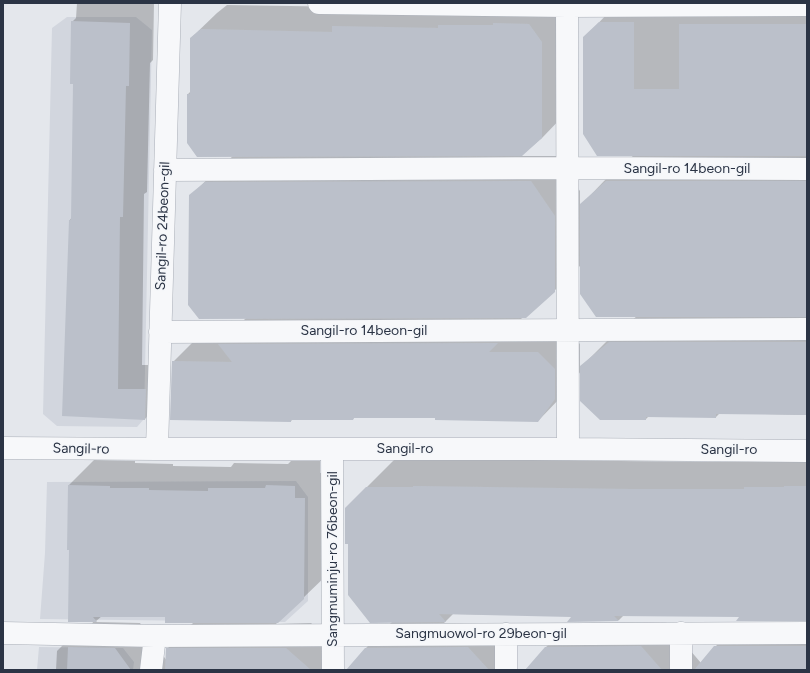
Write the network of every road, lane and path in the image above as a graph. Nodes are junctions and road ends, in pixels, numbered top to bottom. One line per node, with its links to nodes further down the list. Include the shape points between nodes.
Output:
1 (170, 3): 7 (street, Sangil-ro 24beon-gil)
2 (319, 3): 3 (street)
3 (567, 5): 4 (street); 5 (street)
4 (807, 5)
5 (567, 168): 6 (street, Sangil-ro 14beon-gil); 7 (street, Sangil-ro 14beon-gil); 9 (street)
6 (807, 169)
7 (165, 170): 10 (street, Sangil-ro 24beon-gil)
8 (807, 329): 9 (street, Sangil-ro 14beon-gil)
9 (568, 330): 10 (street, Sangil-ro 14beon-gil); 14 (street)
10 (160, 332): 12 (street, Sangil-ro 24beon-gil)
11 (3, 448): 12 (street, Sangil-ro)
12 (157, 449): 13 (street, Sangil-ro)
13 (332, 449): 14 (street, Sangil-ro); 20 (street, Sangmuminju-ro 76beon-gil)
14 (568, 449): 15 (street, Sangil-ro)
15 (807, 451)
16 (3, 633): 21 (street, Sangmuowol-ro 29beon-gil)
17 (680, 633): 18 (street, Sangmuowol-ro 29beon-gil); 19 (street, Sangmuowol-ro 29beon-gil); 25 (street)
18 (506, 634): 20 (street, Sangmuowol-ro 29beon-gil); 24 (street)
19 (807, 634)
20 (333, 635): 21 (street, Sangmuowol-ro 29beon-gil); 23 (street, Sangmuminju-ro 76beon-gil)
21 (155, 636): 22 (street)
22 (151, 670)
23 (333, 670)
24 (506, 670)
25 (680, 670)

